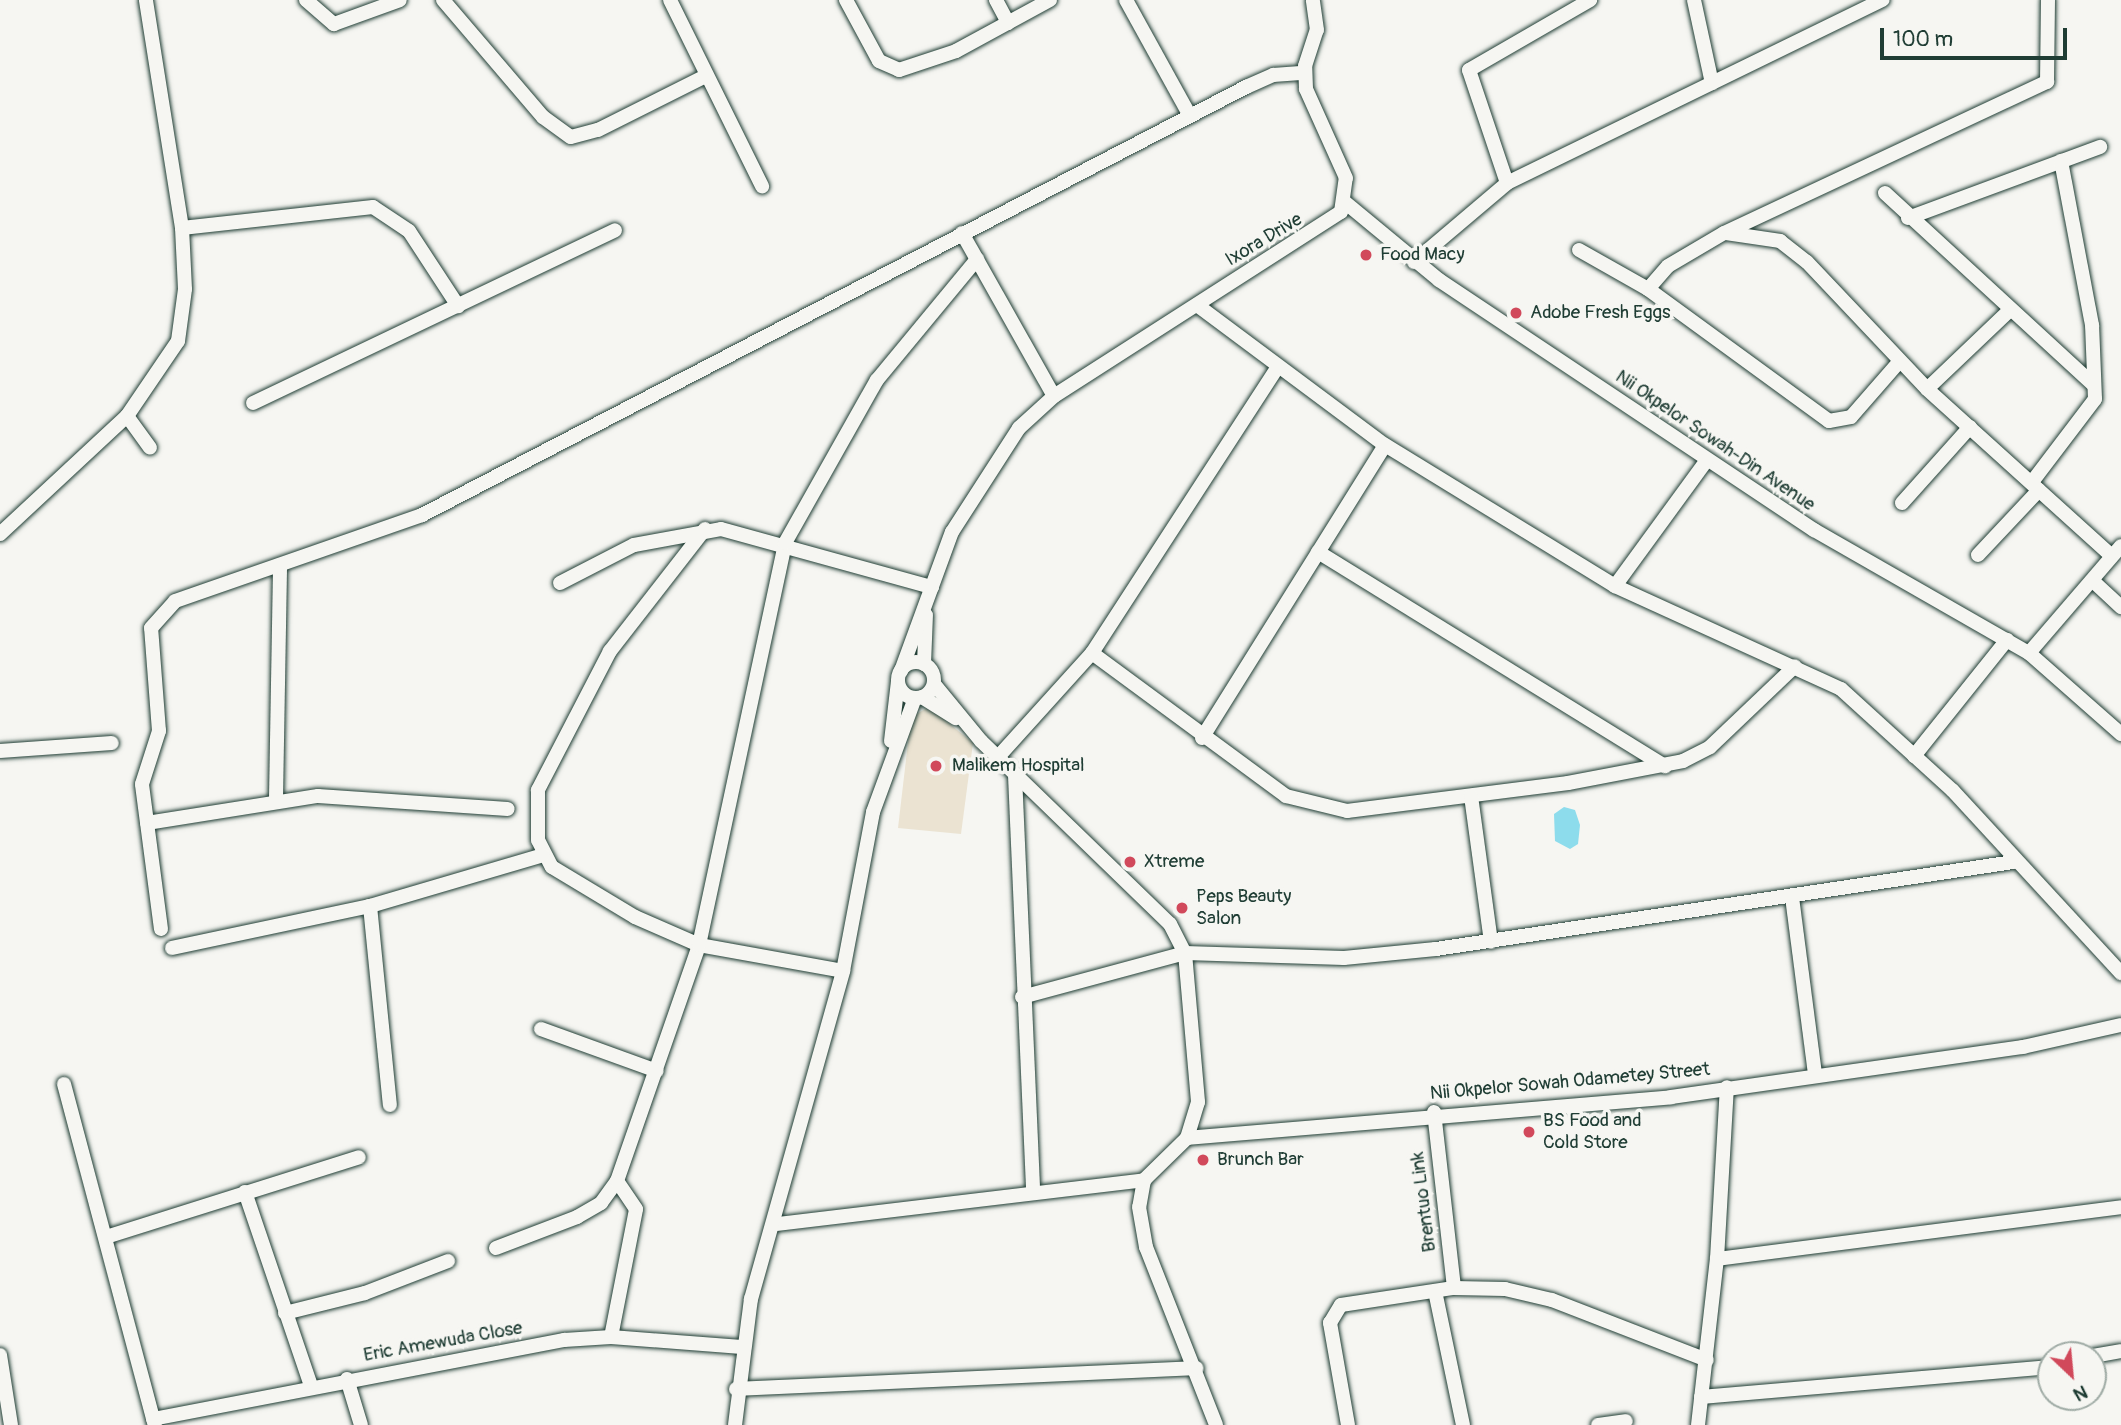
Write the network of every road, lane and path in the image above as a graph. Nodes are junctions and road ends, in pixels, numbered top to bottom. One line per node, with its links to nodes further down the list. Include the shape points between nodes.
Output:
1 (146, 0): 27 (street)
2 (306, 0): 3 (street, via 319,17 346,23)
3 (400, 0)
4 (443, 0): 17 (street, via 542,117 571,137 598,130)
5 (670, 0): 17 (street)
6 (846, 0): 15 (street, via 879,61 899,70)
7 (996, 0): 15 (street)
8 (1050, 0): 15 (street)
9 (1126, 0): 19 (street)
10 (1313, 0): 16 (street, via 1317,30)
11 (1590, 0): 22 (street, via 1469,71)
12 (1694, 0): 18 (street)
13 (1883, 0): 18 (street)
14 (2048, 0): 30 (street, via 2047,82)
15 (1008, 23)
16 (1304, 73): 19 (street, via 1273,75); 25 (street, via 1346,178)
17 (706, 76): 23 (street)
18 (1712, 83): 22 (street)
19 (1190, 116): 29 (street)
20 (2100, 147): 21 (street)
21 (2061, 161): 26 (street); 40 (street, via 2092,325)
22 (1507, 183): 33 (street)
23 (762, 186)
24 (1885, 193): 26 (street)
25 (1346, 203): 33 (street, Nii Okpelor Sowah-Din Avenue); 35 (street, Ixora Drive, via 1331,222)
26 (1908, 218): 37 (street)
27 (182, 228): 36 (street, via 373,207 409,231); 44 (street, via 186,289 178,341)
28 (615, 230): 36 (street)
29 (962, 233): 32 (street); 57 (street, via 422,515)
30 (1724, 233): 34 (street, via 1668,266); 38 (street, via 1780,241)
31 (1579, 250): 34 (street)
32 (977, 259): 42 (street); 53 (street, via 877,380)
33 (1414, 262): 48 (street, Nii Okpelor Sowah-Din Avenue)
34 (1648, 289): 38 (street, via 1829,421 1851,417)
35 (1196, 305): 39 (street); 42 (street, Ixora Drive)
36 (458, 306): 43 (street)
37 (2010, 310): 40 (street); 41 (street)
38 (1899, 362): 41 (street)
39 (1278, 367): 46 (street); 64 (street)
40 (2094, 385): 49 (street, via 2090,411)
41 (1927, 389): 45 (street)
42 (1054, 396): 61 (street, Ixora Drive, via 1019,428 984,477 952,532)
43 (253, 403)
44 (127, 416): 47 (street); 52 (street)
45 (1970, 427): 49 (street); 50 (street)
46 (1385, 444): 55 (street); 60 (street)
47 (150, 448)
48 (1707, 460): 60 (street); 63 (street, Nii Okpelor Sowah-Din Avenue, via 1928,601)
49 (2036, 486): 54 (street); 56 (street)
50 (1902, 503)
51 (705, 529): 53 (street); 59 (street, via 634,545); 85 (street, via 631,618 538,790)
52 (0, 534)
53 (785, 543): 61 (street); 91 (street)
54 (2117, 551): 58 (street)
55 (1318, 552): 73 (street); 79 (street)
56 (1978, 555)
57 (280, 565): 82 (street); 84 (street, via 175,601 151,628 159,731 142,784)
58 (2094, 582): 62 (street); 65 (street)
59 (559, 583)
60 (1615, 586): 67 (street)
61 (929, 594): 66 (street); 68 (street, Ixora Drive)
62 (2121, 607)
63 (2007, 640): 65 (street, Nii Okpelor Sowah-Din Avenue); 76 (street)
64 (1092, 653): 73 (street); 77 (street)
65 (2029, 653): 72 (street, Nii Okpelor Sowah-Din Avenue, via 2077,690)
66 (924, 664): 68 (street); 69 (street)
67 (1795, 666): 76 (street, via 1841,689); 79 (street, via 1710,747)
68 (899, 675): 70 (street); 78 (street, Ixora Drive)
69 (933, 684): 70 (street); 71 (street)
70 (919, 698): 71 (street); 78 (street)
71 (961, 720): 77 (street)
72 (2121, 734)
73 (1202, 738): 81 (street, via 1311,807 1346,811)
74 (112, 743): 75 (street)
75 (0, 751)
76 (1914, 756): 86 (street)
77 (998, 757): 80 (street)
78 (888, 766): 94 (street)
79 (1665, 766): 81 (street)
80 (1015, 775): 93 (street, via 1170,923); 96 (street)
81 (1471, 796): 90 (street)
82 (276, 798): 83 (street); 84 (street)
83 (508, 809)
84 (147, 823): 89 (street)
85 (543, 855): 88 (street); 91 (street, via 552,867 635,917)
86 (2013, 862): 87 (street); 95 (street)
87 (1793, 897): 90 (street); 100 (street)
88 (370, 906): 92 (street); 103 (street)
89 (161, 929)
90 (1491, 942): 93 (street, via 1344,958)
91 (699, 945): 94 (street); 99 (street)
92 (172, 948)
93 (1185, 953): 96 (street); 105 (street, via 1199,1084)
94 (843, 971): 112 (street)
95 (2121, 974)
96 (1022, 998): 110 (street)
97 (2121, 1025): 100 (street, Nii Okpelor Sowah Odametey Street, via 2023,1047)
98 (541, 1028): 99 (street)
99 (657, 1071): 108 (street)
100 (1815, 1075): 102 (street, Nii Okpelor Sowah Odametey Street)
101 (64, 1084): 113 (street)
102 (1727, 1087): 104 (street, Nii Okpelor Sowah Odametey Street); 115 (street)
103 (390, 1105)
104 (1434, 1112): 105 (street, Nii Okpelor Sowah Odametey Street); 117 (street, Brentuo Link)
105 (1187, 1138): 107 (street)
106 (359, 1157): 109 (street)
107 (1144, 1180): 110 (street); 124 (street, via 1142,1234)
108 (617, 1181): 114 (street, via 601,1203 577,1217); 120 (street, via 636,1209)
109 (245, 1192): 113 (street); 119 (street)
110 (1033, 1192): 112 (street)
111 (2121, 1207): 115 (street)
112 (777, 1224): 121 (street)
113 (106, 1237): 130 (street)
114 (496, 1248)
115 (1717, 1259): 123 (street)
116 (447, 1261): 119 (street, via 365,1293)
117 (1454, 1288): 118 (street); 123 (street, via 1505,1289 1552,1300)
118 (1435, 1291): 136 (street, via 1341,1305 1330,1314); 137 (street)
119 (285, 1313): 127 (street)
120 (611, 1337): 121 (street, Eric Amewuda Close); 126 (street, Eric Amewuda Close)
121 (742, 1347): 128 (street)
122 (0, 1355): 132 (street)
123 (1707, 1360): 129 (street)
124 (1197, 1368): 128 (street); 135 (street)
125 (2037, 1368): 129 (street)
126 (347, 1379): 127 (street, Eric Amewuda Close); 133 (street)
127 (311, 1386): 130 (street, Eric Amewuda Close)
128 (736, 1389): 134 (street)
129 (1701, 1397): 139 (street)
130 (154, 1422)
131 (1626, 1422): 138 (street)
132 (11, 1425)
133 (360, 1425)
134 (735, 1425)
135 (1216, 1425)
136 (1348, 1425)
137 (1463, 1425)
138 (1598, 1425)
139 (1698, 1425)

